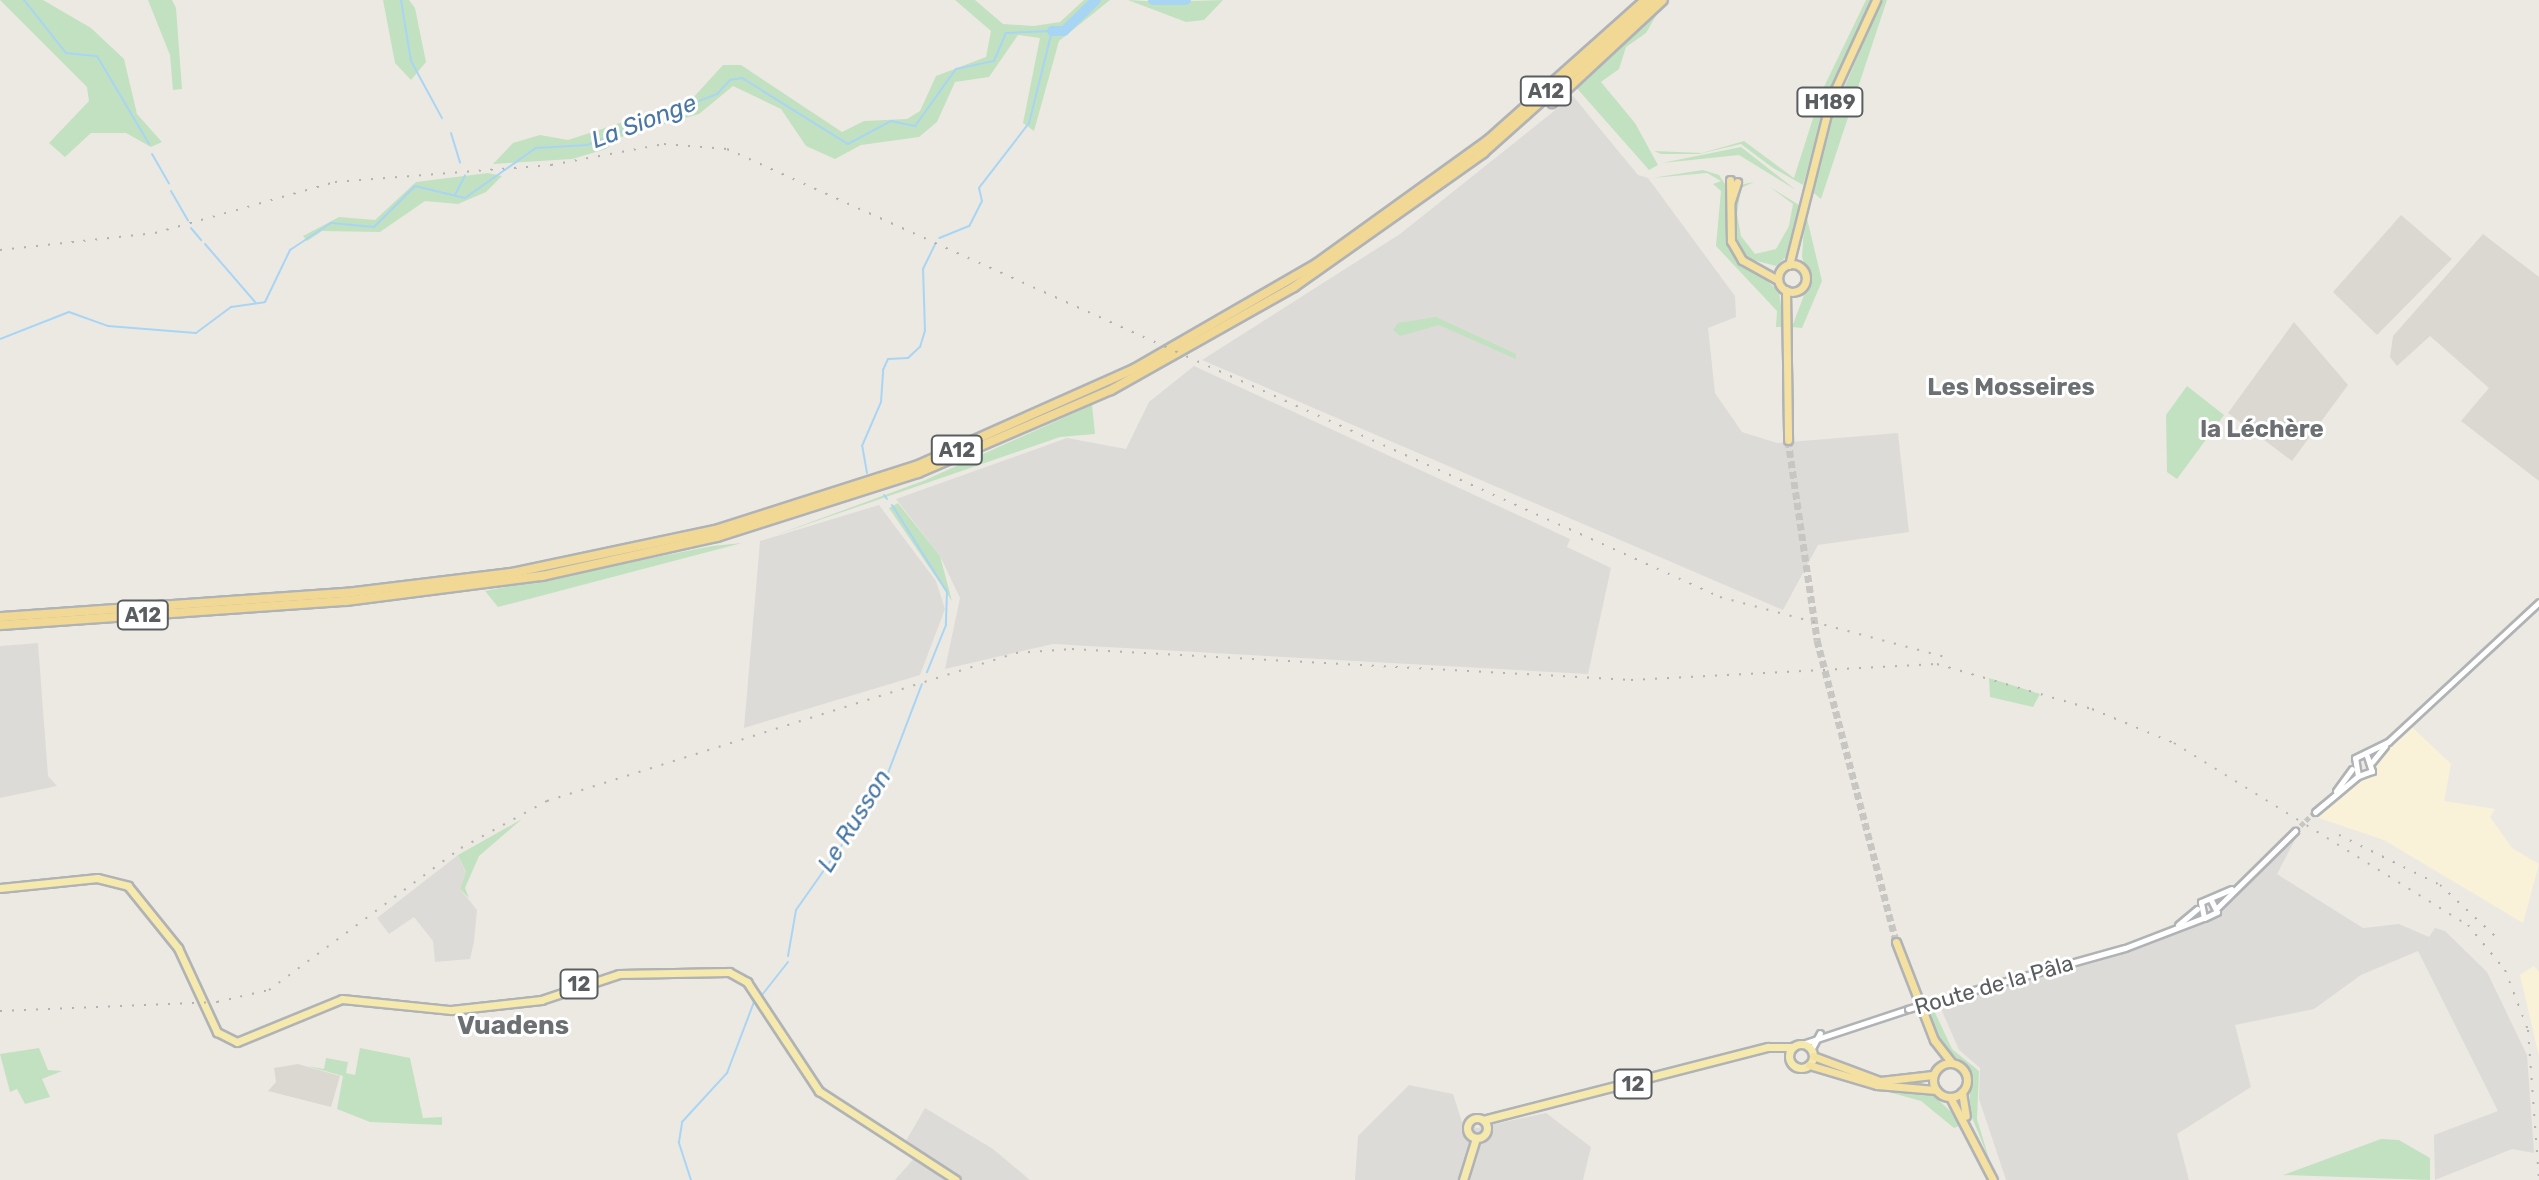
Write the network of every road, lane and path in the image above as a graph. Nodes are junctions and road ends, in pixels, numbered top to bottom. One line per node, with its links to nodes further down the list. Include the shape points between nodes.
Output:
1 (1645, 0): 18 (highway, A12, via 1488,140 1304,272 1121,376 916,466 745,522 540,568 346,593)
2 (1655, 0): 11 (highway, A12, via 1483,153)
3 (1663, 0): 11 (highway, via 1485,158)
4 (1876, 0): 6 (highway, H189, via 1827,110)
5 (1734, 181): 9 (highway, via 1731,241)
6 (1796, 237): 7 (highway); 8 (highway)
7 (1789, 265): 8 (highway); 10 (highway)
8 (1799, 266): 14 (highway, via 1806,278)
9 (1756, 269): 10 (highway); 12 (highway)
10 (1780, 271): 12 (highway)
11 (1309, 278): 19 (highway, A12, via 1164,362 1002,440 717,537 422,593)
12 (1778, 280): 13 (highway)
13 (1786, 290): 14 (highway); 15 (highway)
14 (1795, 291): 15 (highway)
15 (1788, 317): 16 (highway)
16 (1788, 440)
17 (2539, 602): 20 (street)
18 (0, 617)
19 (0, 625)
20 (2388, 742): 21 (street); 22 (street)
21 (2367, 756): 22 (street); 23 (street, via 2355,758)
22 (2372, 762): 24 (street, via 2370,773)
23 (2352, 769): 24 (street); 25 (street)
24 (2358, 776): 25 (street)
25 (2334, 794): 26 (street)
26 (2315, 812)
27 (2295, 831): 28 (street)
28 (2237, 885): 30 (street); 32 (street)
29 (0, 888): 52 (main road, 12, via 97,878 128,886 178,948 217,1032 237,1042 342,999 468,1009 541,1000 619,974 729,972 750,986 819,1091)
30 (2211, 900): 31 (street, Route de la Pâla); 32 (street)
31 (2198, 908): 33 (street); 34 (street, Route de la Pâla)
32 (2217, 908): 33 (street, Route de la Pâla)
33 (2203, 918): 34 (street, Route de la Pâla)
34 (2167, 932): 36 (street, Route de la Pâla, bridge)
35 (1896, 942): 37 (highway)
36 (1820, 1033): 38 (street, Route de la Pâla); 41 (street)
37 (1934, 1040): 43 (highway); 45 (highway)
38 (1802, 1044): 39 (main road, 12); 41 (main road)
39 (1792, 1047): 40 (main road, 12); 42 (main road)
40 (1761, 1049): 42 (main road); 50 (main road, 12)
41 (1812, 1053): 44 (main road); 45 (highway, via 1887,1082)
42 (1788, 1057): 44 (main road, via 1795,1067)
43 (1951, 1062): 45 (highway); 47 (highway, via 1966,1073)
44 (1809, 1065): 46 (highway, via 1872,1084)
45 (1935, 1071): 46 (highway)
46 (1936, 1090): 48 (highway)
47 (1962, 1092): 48 (highway); 49 (highway)
48 (1950, 1097): 49 (highway)
49 (1968, 1122): 54 (highway)
50 (1485, 1124): 51 (main road); 51 (main road, via 1470,1120)
51 (1472, 1136): 53 (main road)
52 (956, 1180)
53 (1463, 1180)
54 (1993, 1180)

